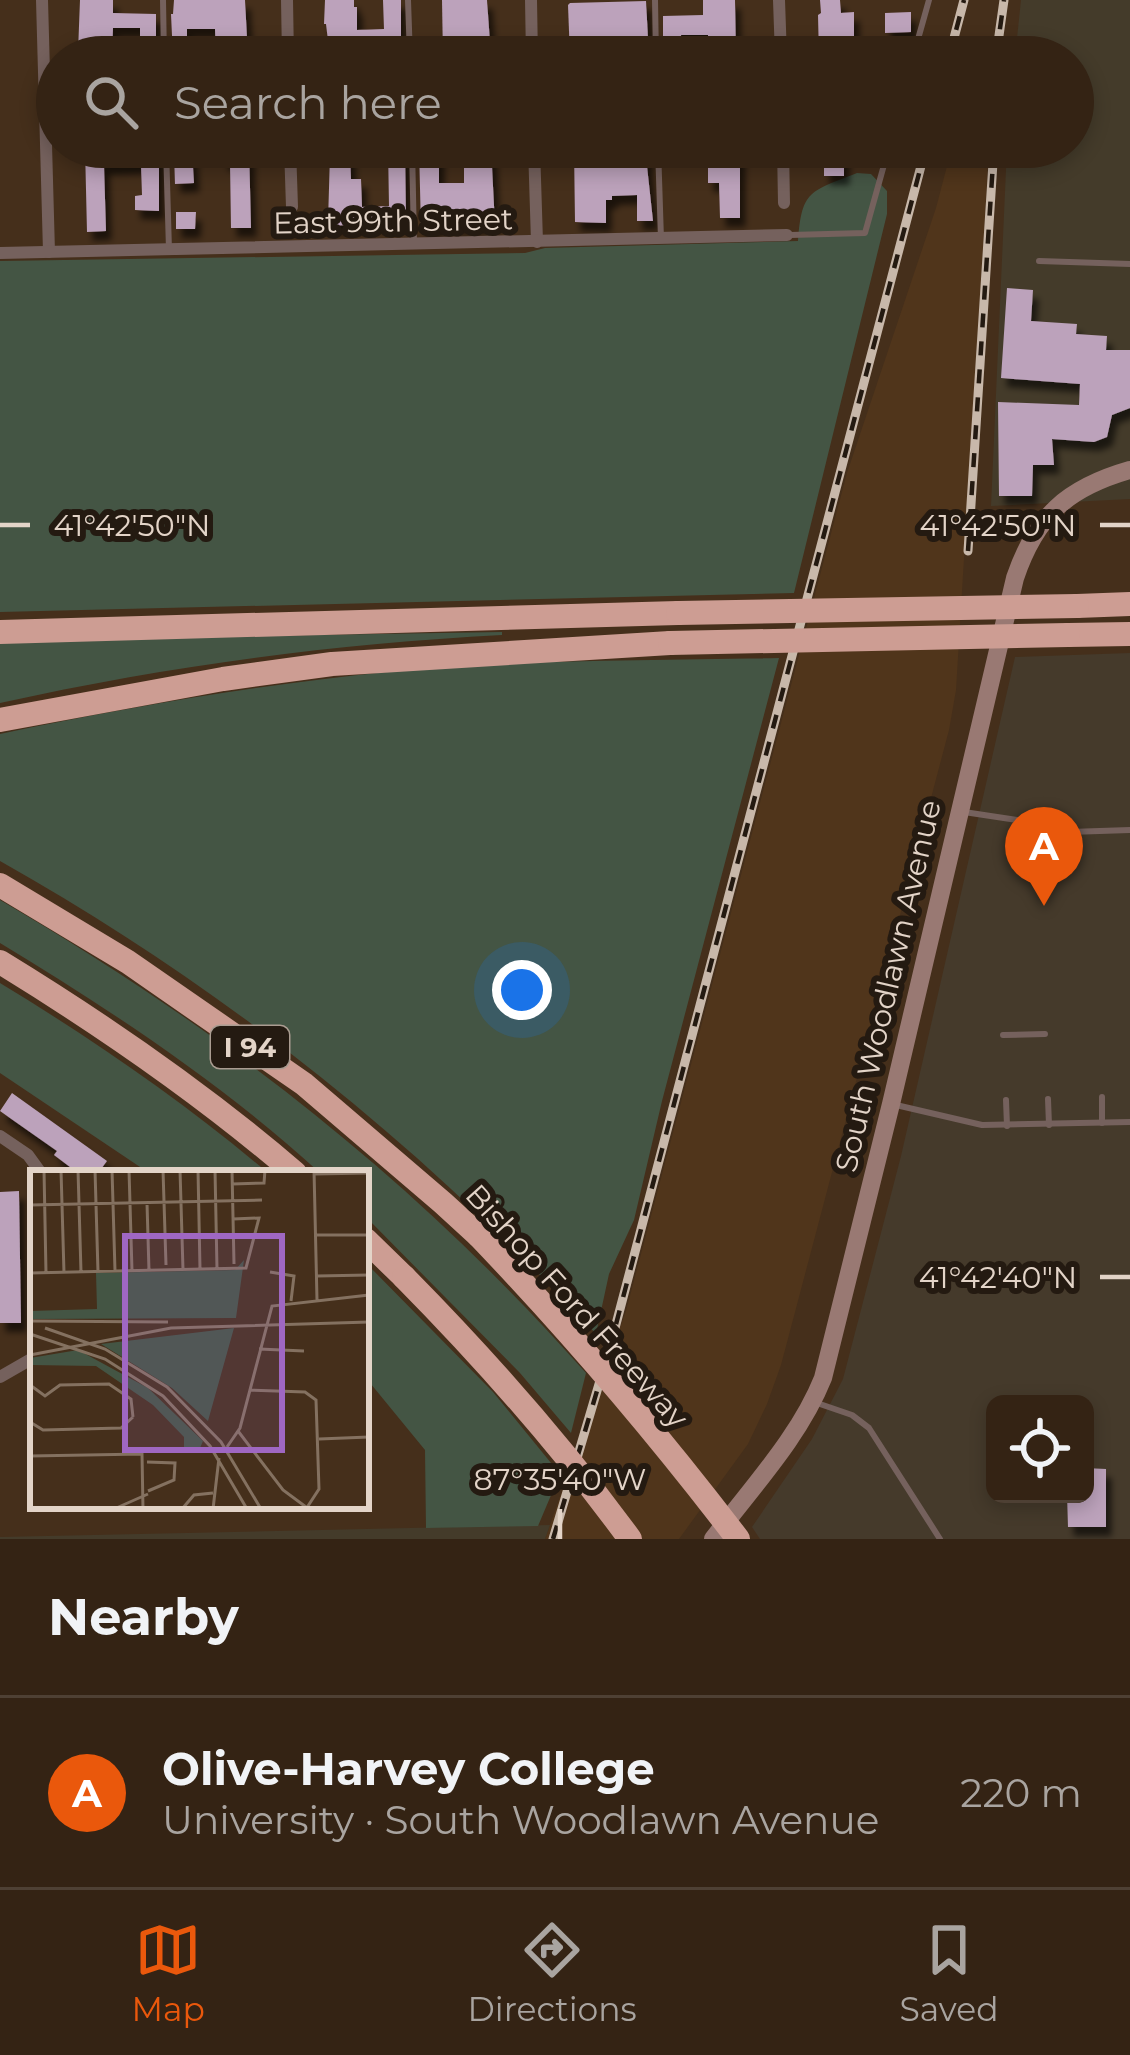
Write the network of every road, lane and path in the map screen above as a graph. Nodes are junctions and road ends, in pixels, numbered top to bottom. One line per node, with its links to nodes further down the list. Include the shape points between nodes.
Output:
1 (42, 0): 9 (street)
2 (163, 0): 10 (lane)
3 (286, 0): 11 (street)
4 (408, 0): 12 (lane)
5 (531, 0): 13 (street)
6 (655, 0): 14 (lane)
7 (779, 0): 15 (street)
8 (929, 0): 16 (lane)
9 (43, 36)
10 (164, 36)
11 (287, 36)
12 (409, 36)
13 (532, 36)
14 (656, 36)
15 (780, 36)
16 (920, 36)
17 (47, 168): 32 (street)
18 (167, 168): 31 (lane)
19 (291, 168): 26 (street)
20 (412, 168): 30 (lane)
21 (535, 168): 29 (street)
22 (659, 168): 28 (lane)
23 (783, 168): 25 (street)
24 (883, 168): 27 (lane, via 865,233)
25 (784, 203)
26 (292, 207)
27 (787, 235): 28 (street, East 99th Street)
28 (661, 238): 29 (street, East 99th Street)
29 (537, 242): 30 (street, East 99th Street)
30 (414, 244): 31 (street, East 99th Street)
31 (169, 250): 32 (street, East 99th Street)
32 (49, 252): 33 (street, East 99th Street)
33 (0, 254)
34 (1039, 261): 35 (lane)
35 (1130, 264)
36 (1130, 470): 41 (street, South Woodlawn Avenue, via 1058,504 1025,549)
37 (1130, 604): 38 (highway, bridge)
38 (0, 632)
39 (1130, 634): 40 (highway, bridge, via 670,644 332,664)
40 (0, 720)
41 (960, 811): 42 (lane, via 1017,820 1039,833); 50 (street, South Woodlawn Avenue)
42 (1130, 830)
43 (0, 885): 64 (highway, Bishop Ford Freeway / I 94, bridge, via 304,1084 443,1203 619,1389)
44 (0, 962): 57 (highway, I 94, via 175,1077)
45 (1045, 1034): 46 (lane)
46 (1004, 1035)
47 (1102, 1097): 51 (lane)
48 (1048, 1099): 53 (lane)
49 (1006, 1100): 54 (lane)
50 (891, 1104): 54 (lane); 61 (street, South Woodlawn Avenue)
51 (1102, 1123): 52 (lane); 53 (lane)
52 (1130, 1123)
53 (1049, 1124): 54 (lane)
54 (1007, 1126)
55 (0, 1136): 56 (street)
56 (39, 1170)
57 (291, 1170)
58 (369, 1243): 62 (highway, bridge, via 519,1398)
59 (30, 1360): 60 (street)
60 (0, 1377)
61 (814, 1402): 63 (street, South Woodlawn Avenue); 65 (lane, via 869,1428)
62 (630, 1539)
63 (713, 1539)
64 (738, 1539)
65 (940, 1539)

